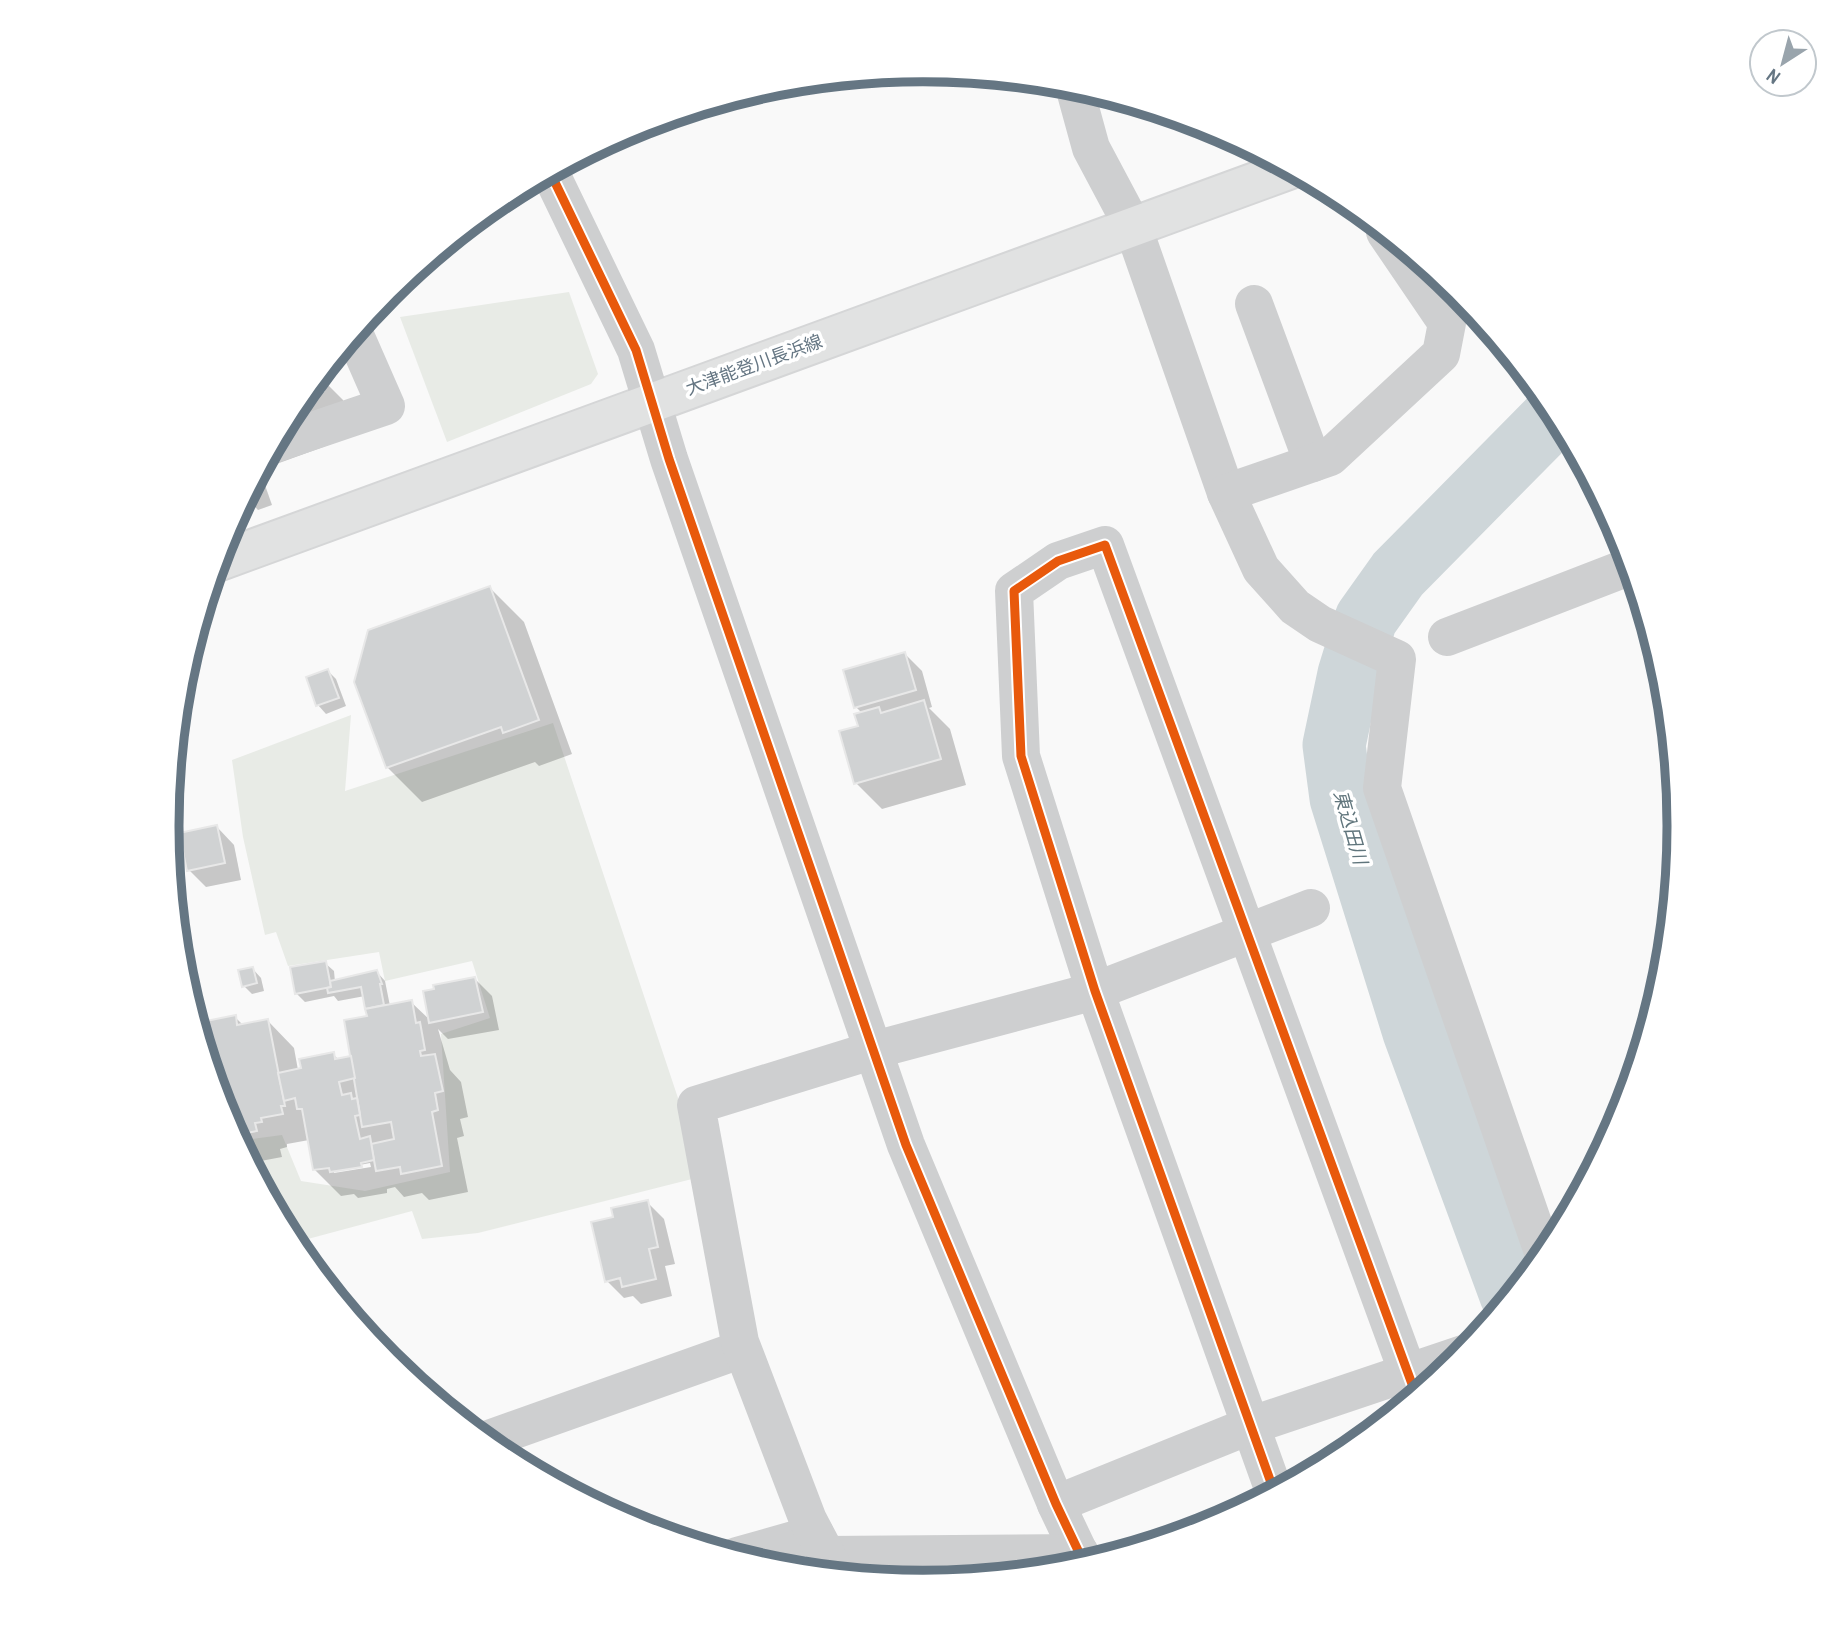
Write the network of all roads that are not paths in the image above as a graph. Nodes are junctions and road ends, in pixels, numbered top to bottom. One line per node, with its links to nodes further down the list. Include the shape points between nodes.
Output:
1 (1078, 99): 4 (street, via 1091,148)
2 (1279, 173): 4 (main road, 大津能登川長浜線)
3 (554, 180): 8 (street, via 636,350)
4 (1133, 227): 8 (main road, 大津能登川長浜線); 11 (street)
5 (1403, 259): 10 (street, via 1447,323 1441,354 1330,457)
6 (1254, 304): 10 (street)
7 (358, 343): 9 (street, via 386,406)
8 (651, 402): 12 (main road, 大津能登川長浜線); 18 (street)
9 (288, 439)
10 (1313, 463): 11 (street)
11 (1226, 493): 19 (street, via 1261,569 1295,607 1320,624 1397,659 1382,788)
12 (230, 557)
13 (1621, 570): 14 (street)
14 (1447, 637)
15 (1311, 908): 16 (street)
16 (1246, 933): 17 (street); 17 (street, via 1105,545 1058,561 1014,591 1021,756); 21 (street)
17 (1095, 991): 18 (street); 22 (street)
18 (874, 1050): 20 (street, via 696,1105); 25 (street, via 906,1145)
19 (1539, 1241)
20 (743, 1349): 23 (street); 27 (street)
21 (1412, 1384): 22 (street)
22 (1249, 1426): 24 (street); 25 (street)
23 (501, 1438)
24 (1271, 1483)
25 (1056, 1504): 26 (street)
26 (1079, 1552)
27 (826, 1554): 28 (street); 29 (street)
28 (778, 1555)
29 (1053, 1558)

